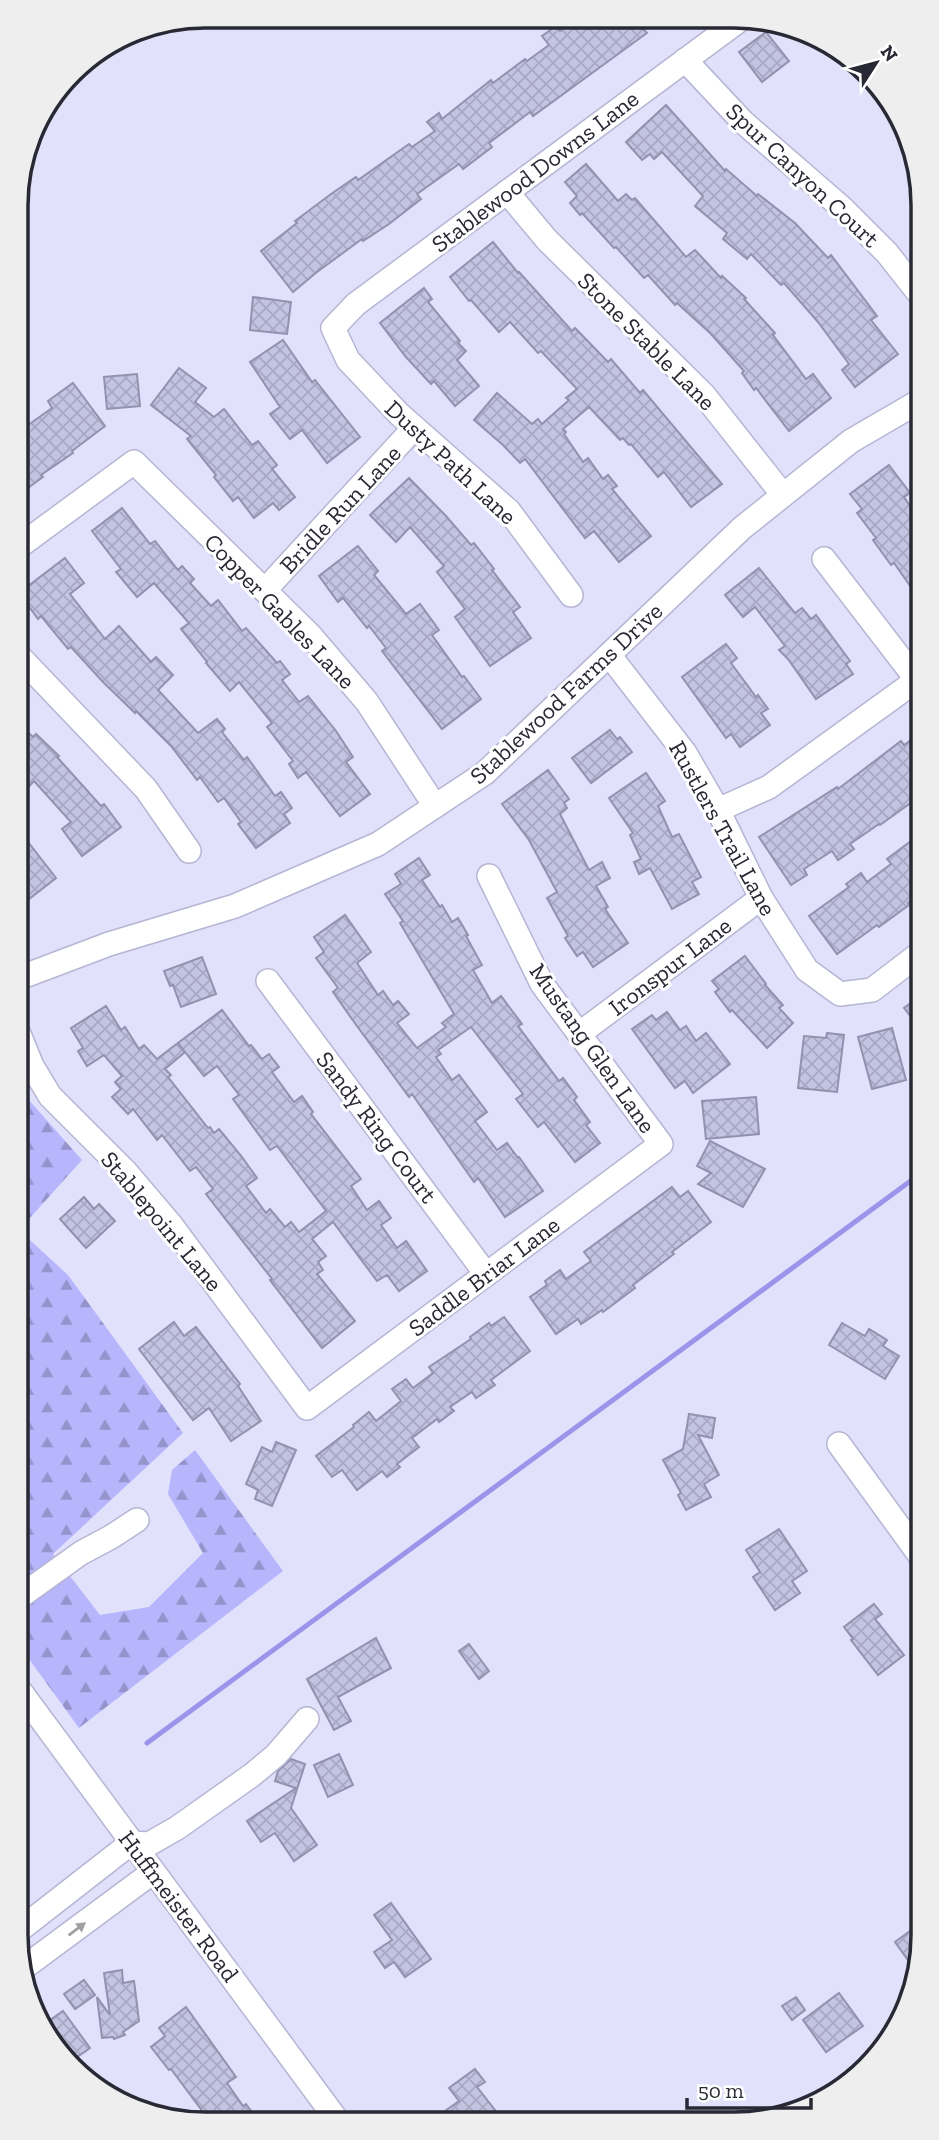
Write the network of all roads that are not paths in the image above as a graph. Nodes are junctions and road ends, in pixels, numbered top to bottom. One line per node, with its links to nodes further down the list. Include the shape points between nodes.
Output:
1 (729, 28): 2 (street, Stablewood Downs Lane)
2 (685, 60): 3 (street, Stablewood Downs Lane); 4 (street, Spur Canyon Court, via 743,122 841,207)
3 (507, 192): 5 (street, Stablewood Downs Lane, via 356,304); 8 (street, Stone Stable Lane, via 547,240 704,396)
4 (911, 283)
5 (333, 328): 7 (street, Dusty Path Lane, via 348,360)
6 (911, 406): 8 (street, Stablewood Farms Drive, via 851,441)
7 (414, 428): 11 (street, Bridle Run Lane); 12 (street, Dusty Path Lane, via 509,511)
8 (783, 495): 13 (street, Stablewood Farms Drive, via 742,528)
9 (28, 540): 11 (street, Copper Gables Lane, via 134,462)
10 (824, 559): 15 (street)
11 (265, 590): 17 (street, Copper Gables Lane, via 367,702)
12 (571, 595)
13 (610, 656): 17 (street, Stablewood Farms Drive, via 485,772); 18 (street, Rustlers Trail Lane, via 685,753)
14 (28, 666): 19 (street, via 146,789)
15 (911, 672)
16 (911, 684): 18 (street, via 769,788)
17 (435, 806): 23 (street, Stablewood Farms Drive, via 377,844 235,906 108,944)
18 (718, 810): 21 (street, Rustlers Trail Lane)
19 (189, 851)
20 (489, 876): 25 (street, Mustang Glen Lane, via 542,984)
21 (761, 898): 22 (street, Rustlers Trail Lane, via 807,970 840,994 872,990); 25 (street, Ironspur Lane)
22 (911, 960)
23 (28, 975)
24 (268, 981): 28 (street, Sandy Ring Court)
25 (579, 1034): 27 (street, Mustang Glen Lane)
26 (28, 1056): 29 (street, Stablepoint Lane, via 50,1096 172,1226)
27 (661, 1144): 28 (street, Saddle Briar Lane)
28 (486, 1274): 29 (street, Saddle Briar Lane)
29 (307, 1408)
30 (839, 1444): 32 (street)
31 (137, 1520): 33 (street)
32 (911, 1542)
33 (28, 1591)
34 (28, 1702): 36 (street, Huffmeister Road)
35 (307, 1718): 36 (street, via 252,1775 149,1844)
36 (131, 1843): 37 (street, Huffmeister Road); 38 (street)
37 (153, 1872): 39 (street, one-way to 37); 40 (street, Huffmeister Road)
38 (28, 1923)
39 (31, 1962)
40 (331, 2112)

